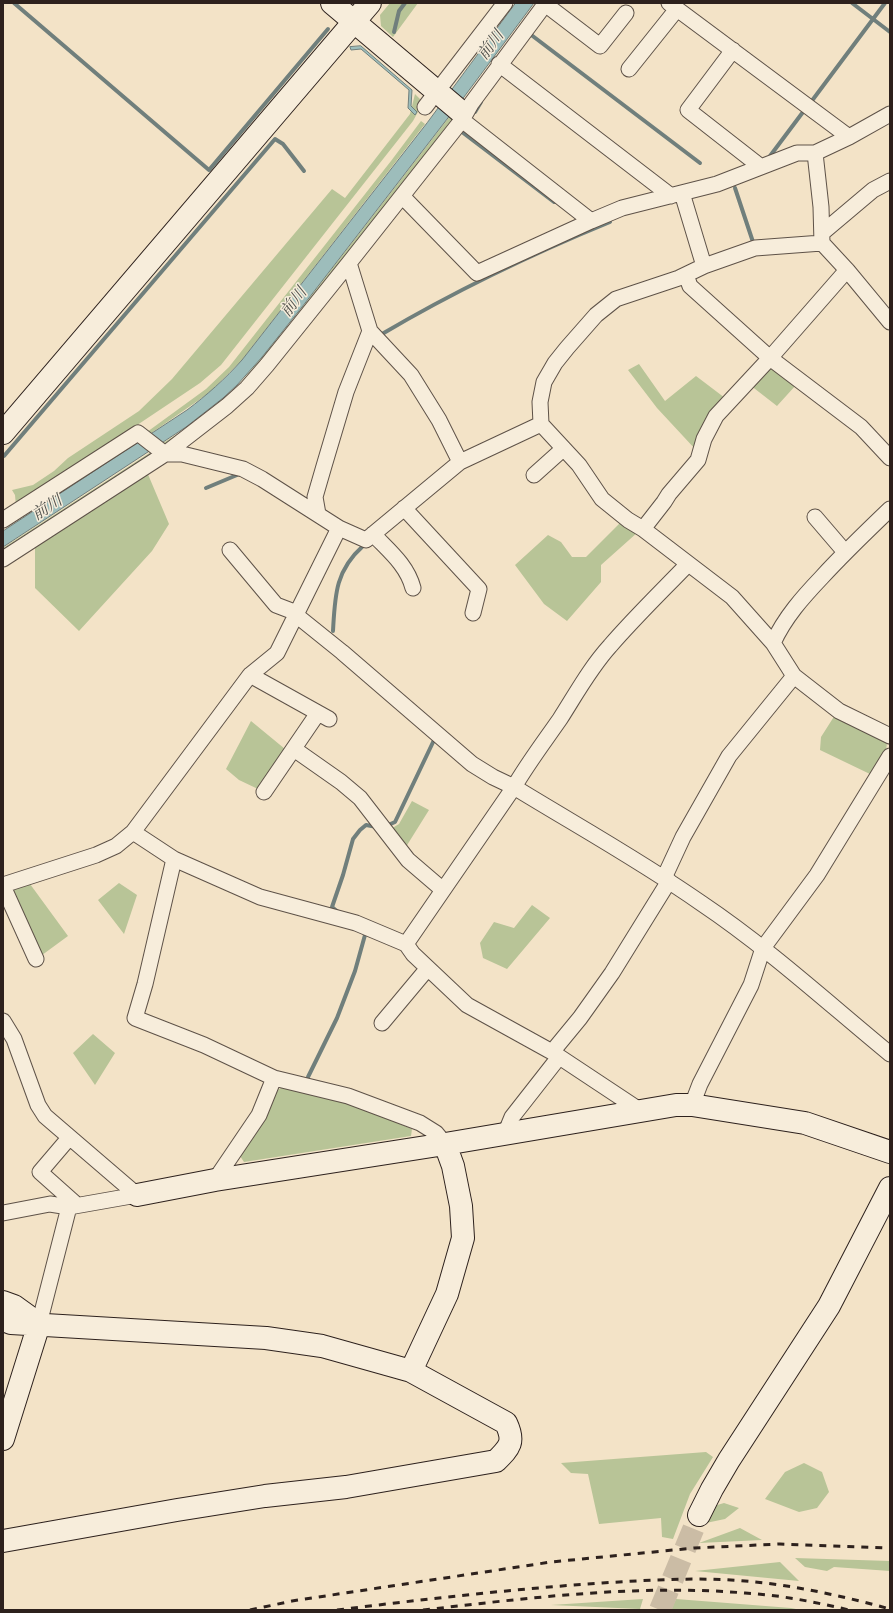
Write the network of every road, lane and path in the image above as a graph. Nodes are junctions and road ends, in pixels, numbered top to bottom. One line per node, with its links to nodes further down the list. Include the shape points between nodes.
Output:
1 (332, 3): 7 (street)
2 (370, 3): 7 (street)
3 (505, 3): 11 (street)
4 (545, 4): 6 (street, via 600,46); 9 (street)
5 (673, 6): 8 (street); 10 (street)
6 (626, 13)
7 (354, 22): 11 (street); 30 (street)
8 (733, 50): 14 (street); 16 (street, via 688,110)
9 (500, 64): 13 (street); 18 (street)
10 (629, 69)
11 (435, 99): 13 (street)
12 (890, 114): 14 (street)
13 (462, 115): 19 (street); 20 (street)
14 (848, 137): 15 (street)
15 (815, 153): 16 (street, via 797,153); 21 (street)
16 (761, 167): 18 (street, via 717,184)
17 (890, 180): 21 (street, via 873,190)
18 (676, 194): 20 (street, via 622,208); 23 (street)
19 (402, 196): 20 (street, via 477,273); 22 (street)
20 (591, 221)
21 (822, 238): 23 (street, via 755,248); 24 (street)
22 (349, 264): 27 (street); 32 (street, via 247,388 227,406)
23 (704, 266): 25 (street)
24 (848, 270): 26 (street); 28 (street)
25 (686, 275): 28 (street, via 690,286); 29 (street, via 616,299 596,315 563,353 544,382 540,402)
26 (890, 322)
27 (370, 331): 34 (street, via 411,375 439,420); 38 (street, via 346,392 322,472 315,497)
28 (770, 358): 33 (street, via 861,427); 42 (street, via 716,416 704,439 698,460)
29 (541, 424): 31 (street); 34 (street)
30 (3, 433)
31 (564, 449): 35 (street); 42 (street, via 579,465 602,499)
32 (161, 451): 38 (street, via 243,469); 40 (street, via 138,433); 46 (street)
33 (890, 458)
34 (460, 462): 36 (street)
35 (534, 475)
36 (404, 508): 43 (street); 49 (street, via 479,590)
37 (890, 509): 45 (street)
38 (318, 514): 41 (street)
39 (815, 517): 45 (street)
40 (3, 520)
41 (339, 528): 43 (street, via 366,540); 50 (street)
42 (643, 529): 47 (street)
43 (372, 534): 48 (street, via 403,565)
44 (230, 550): 50 (street, via 276,605)
45 (845, 552): 51 (street, via 796,605 780,628)
46 (3, 559)
47 (688, 564): 51 (street, via 732,596); 57 (street, via 604,652)
48 (413, 588)
49 (473, 613)
50 (297, 614): 52 (street, via 277,654); 57 (street, via 472,764)
51 (774, 643): 53 (street)
52 (250, 676): 55 (street, via 324,716); 59 (street)
53 (794, 676): 54 (street, via 839,711); 61 (street, via 730,756 683,837)
54 (890, 736)
55 (294, 749): 58 (street); 63 (street, via 360,798 408,860)
56 (890, 756): 65 (street, via 817,875)
57 (514, 787): 61 (street); 63 (street)
58 (264, 792)
59 (133, 832): 60 (street); 62 (street, via 116,846 96,855)
60 (174, 859): 64 (street, via 260,896 356,923); 72 (street, via 135,1018 204,1045)
61 (666, 880): 65 (street); 70 (street, via 612,973)
62 (3, 886): 66 (street)
63 (443, 890): 64 (street)
64 (406, 944): 67 (street)
65 (763, 948): 71 (street); 73 (street, via 751,985 700,1084)
66 (36, 959)
67 (428, 968): 69 (street); 70 (street, via 467,1005)
68 (3, 1021): 76 (street, via 14,1038 38,1106)
69 (382, 1023)
70 (556, 1054): 74 (street); 75 (street, via 512,1117)
71 (890, 1054)
72 (274, 1078): 77 (street, via 348,1096 420,1123 436,1133); 79 (street, via 259,1115)
73 (692, 1105): 74 (street); 78 (street, via 805,1123)
74 (641, 1111): 75 (street)
75 (505, 1134): 77 (street)
76 (69, 1138): 81 (street); 82 (street, via 40,1172)
77 (445, 1144): 79 (street); 87 (street, via 454,1166 463,1238 447,1294)
78 (890, 1152)
79 (216, 1180): 81 (street)
80 (890, 1188): 89 (street, via 829,1306 729,1460)
81 (136, 1195): 82 (street)
82 (73, 1206): 83 (street, via 50,1204); 86 (street)
83 (3, 1213)
84 (3, 1302): 86 (street, via 14,1306)
85 (3, 1320): 86 (street, via 11,1323)
86 (39, 1324): 87 (street, via 266,1338 322,1346); 88 (street)
87 (411, 1371): 90 (street, via 506,1423 512,1434 509,1449 496,1461 346,1487 191,1508)
88 (3, 1439)
89 (699, 1515)
90 (3, 1541)

